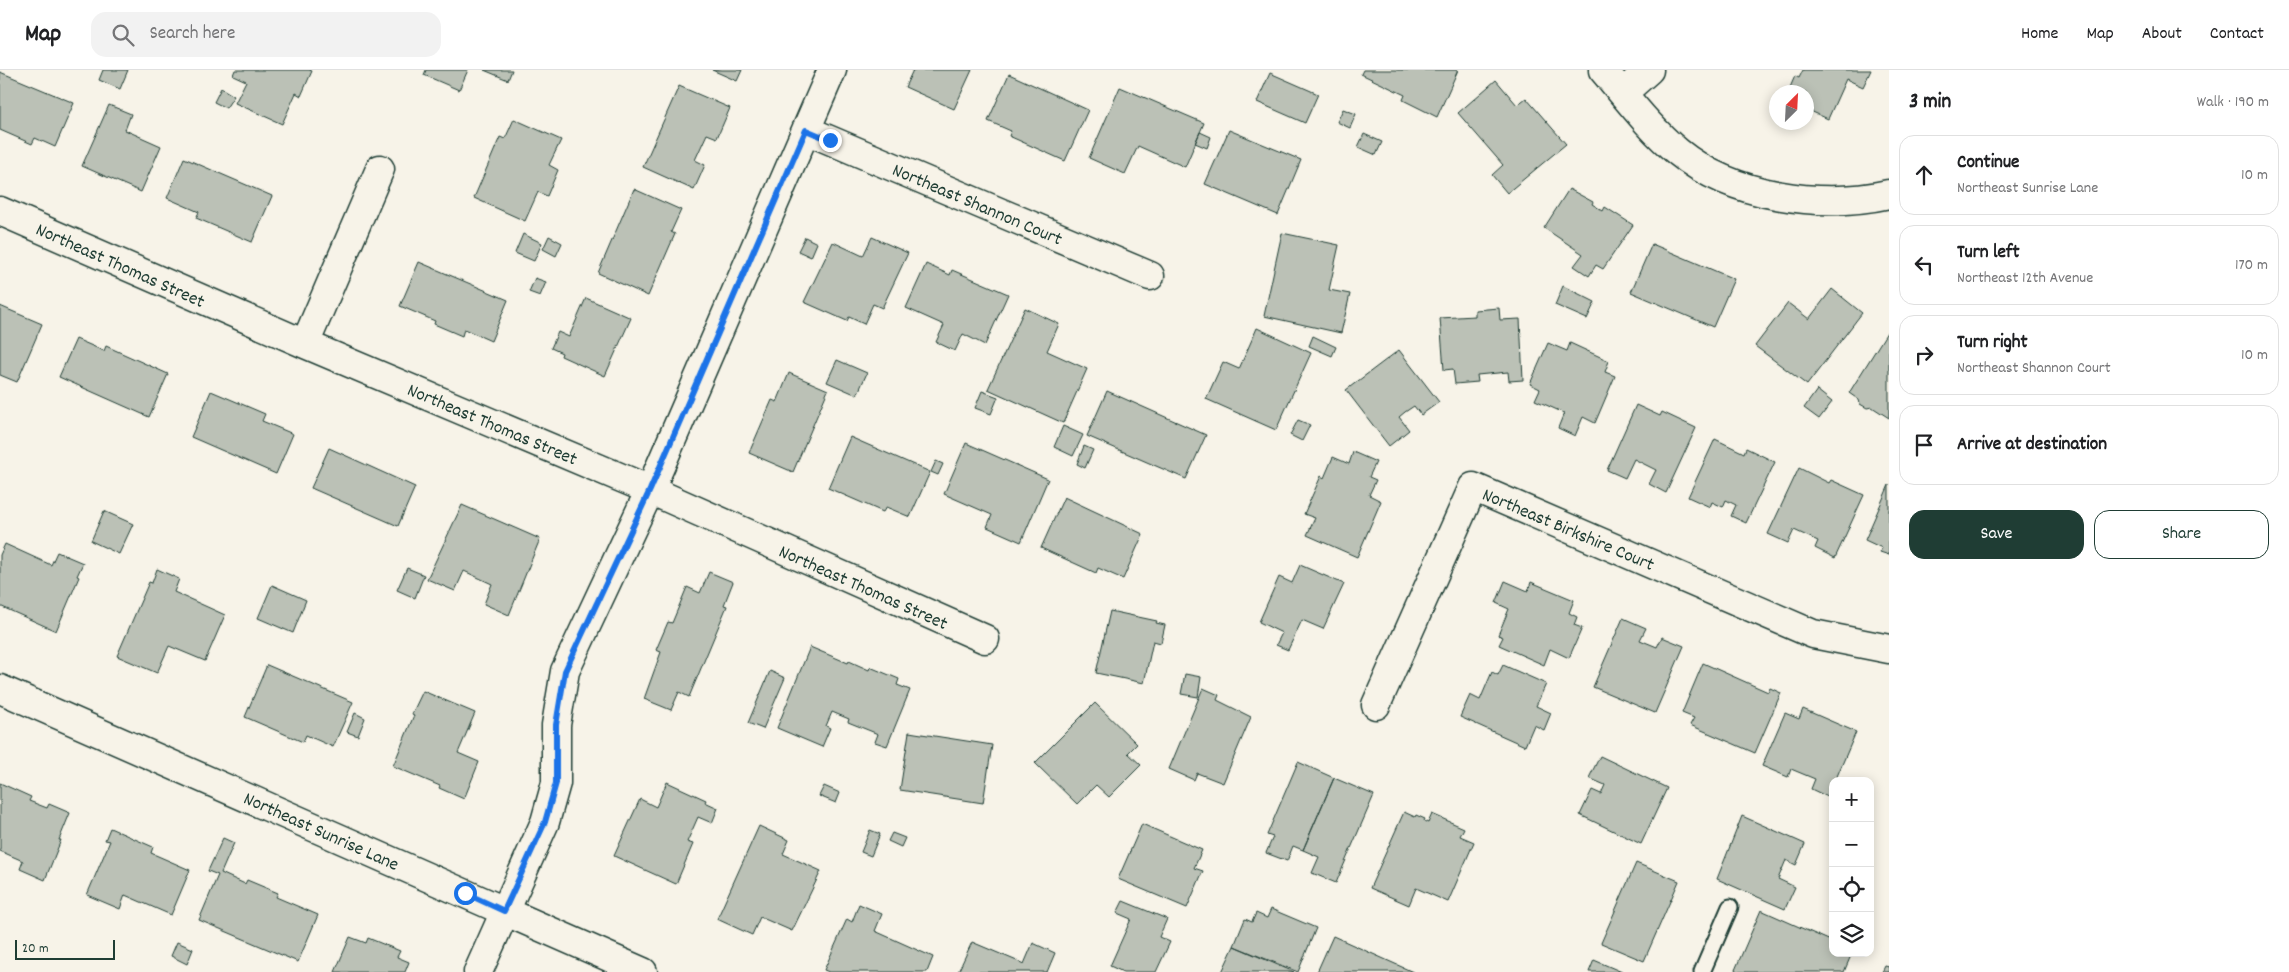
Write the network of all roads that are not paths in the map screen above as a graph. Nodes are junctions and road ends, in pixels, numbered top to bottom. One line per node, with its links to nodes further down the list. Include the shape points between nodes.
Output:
1 (832, 70): 5 (street)
2 (1602, 70): 4 (street)
3 (1649, 70): 4 (street)
4 (1623, 93): 7 (street, via 1654,130 1679,153 1711,173 1744,187 1806,200 1862,200)
5 (806, 130): 9 (street, Northeast Shannon Court); 11 (street)
6 (380, 169): 10 (street)
7 (1889, 194)
8 (0, 211): 10 (street, Northeast Thomas Street)
9 (1150, 276)
10 (305, 344): 11 (street, Northeast Thomas Street)
11 (650, 490): 12 (street, Northeast Thomas Street); 17 (street, via 565,671 556,725 556,783 545,822)
12 (985, 639)
13 (1889, 649): 15 (street, Northeast Birkshire Court, via 1813,634 1473,487)
14 (0, 689): 17 (street, Northeast Sunrise Lane)
15 (1376, 705)
16 (1730, 907): 20 (lane)
17 (504, 911): 18 (street); 19 (street, Northeast Sunrise Lane)
18 (478, 972)
19 (643, 972)
20 (1702, 972)

